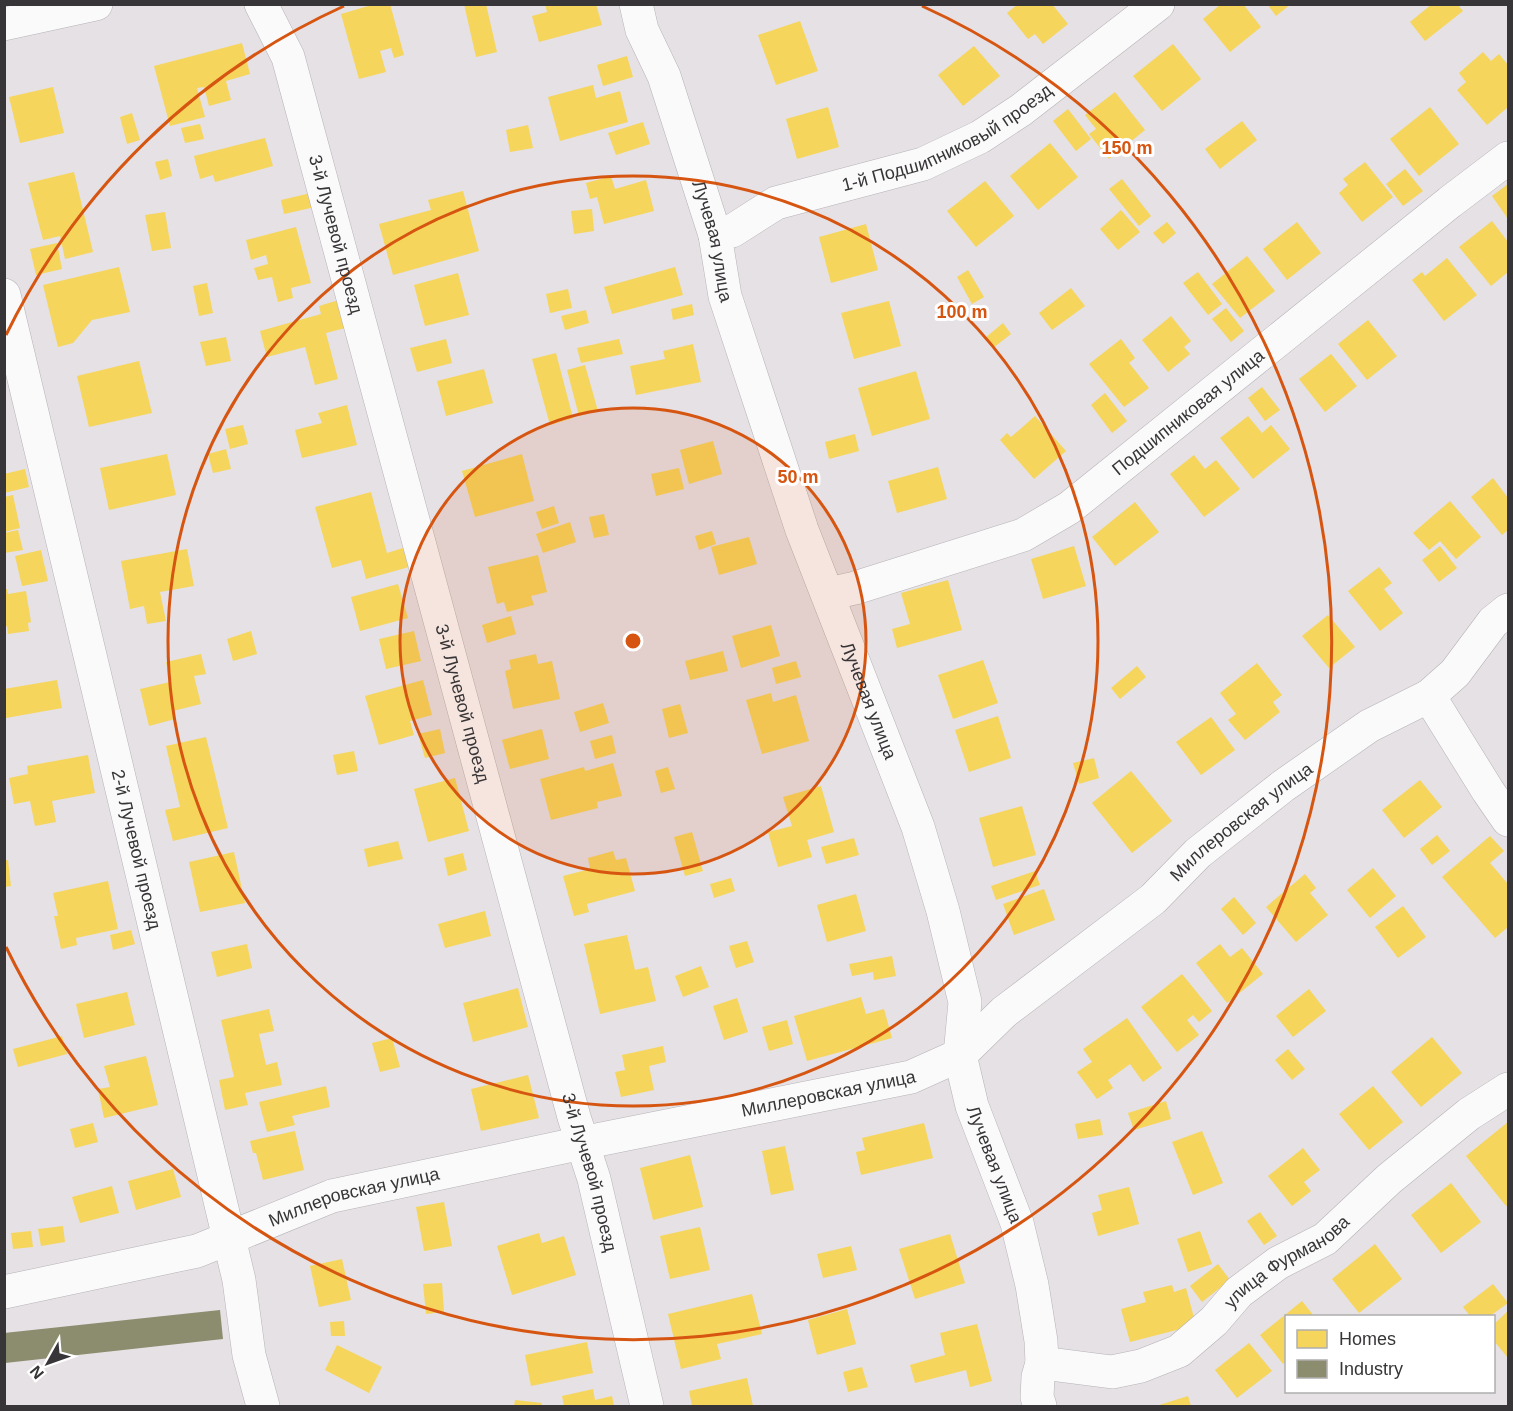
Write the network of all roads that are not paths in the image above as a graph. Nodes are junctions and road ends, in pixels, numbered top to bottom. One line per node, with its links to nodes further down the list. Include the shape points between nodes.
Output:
1 (96, 4): 5 (street)
2 (261, 4): 15 (street, 3-й Лучевой проезд, via 288,57)
3 (636, 4): 7 (street, Лучевая улица, via 642,30 664,76)
4 (1158, 4): 7 (street, 1-й Подшипниковый проезд, via 980,137 923,164 776,203 732,231)
5 (4, 24)
6 (1509, 158): 9 (street, Подшипниковая улица, via 1069,508 1023,535)
7 (715, 235): 9 (street, Лучевая улица, via 726,296 802,530)
8 (4, 295): 16 (street, 2-й Лучевой проезд)
9 (828, 594): 13 (street, Лучевая улица, via 918,827 943,911 966,1002)
10 (1509, 610): 11 (street, Миллеровская улица, via 1493,622 1455,673)
11 (1429, 696): 12 (street); 13 (street, Миллеровская улица, via 1369,726 1283,786 1198,853 1153,899 1004,1012)
12 (1509, 820)
13 (960, 1055): 15 (street, Миллеровская улица, via 911,1077); 18 (street, Лучевая улица, via 972,1106 1017,1223 1032,1285)
14 (1509, 1089): 18 (street, улица Фурманова, via 1469,1114 1325,1239 1278,1263 1239,1292 1214,1322 1179,1351 1112,1372)
15 (582, 1143): 16 (street, Миллеровская улица, via 332,1196); 20 (street, 3-й Лучевой проезд)
16 (228, 1237): 17 (street, Миллеровская улица, via 197,1251); 19 (street, 2-й Лучевой проезд, via 239,1280 249,1355)
17 (4, 1292)
18 (1042, 1363): 21 (street, Лучевая улица, via 1037,1397)
19 (263, 1407)
20 (648, 1407)
21 (1040, 1407)

